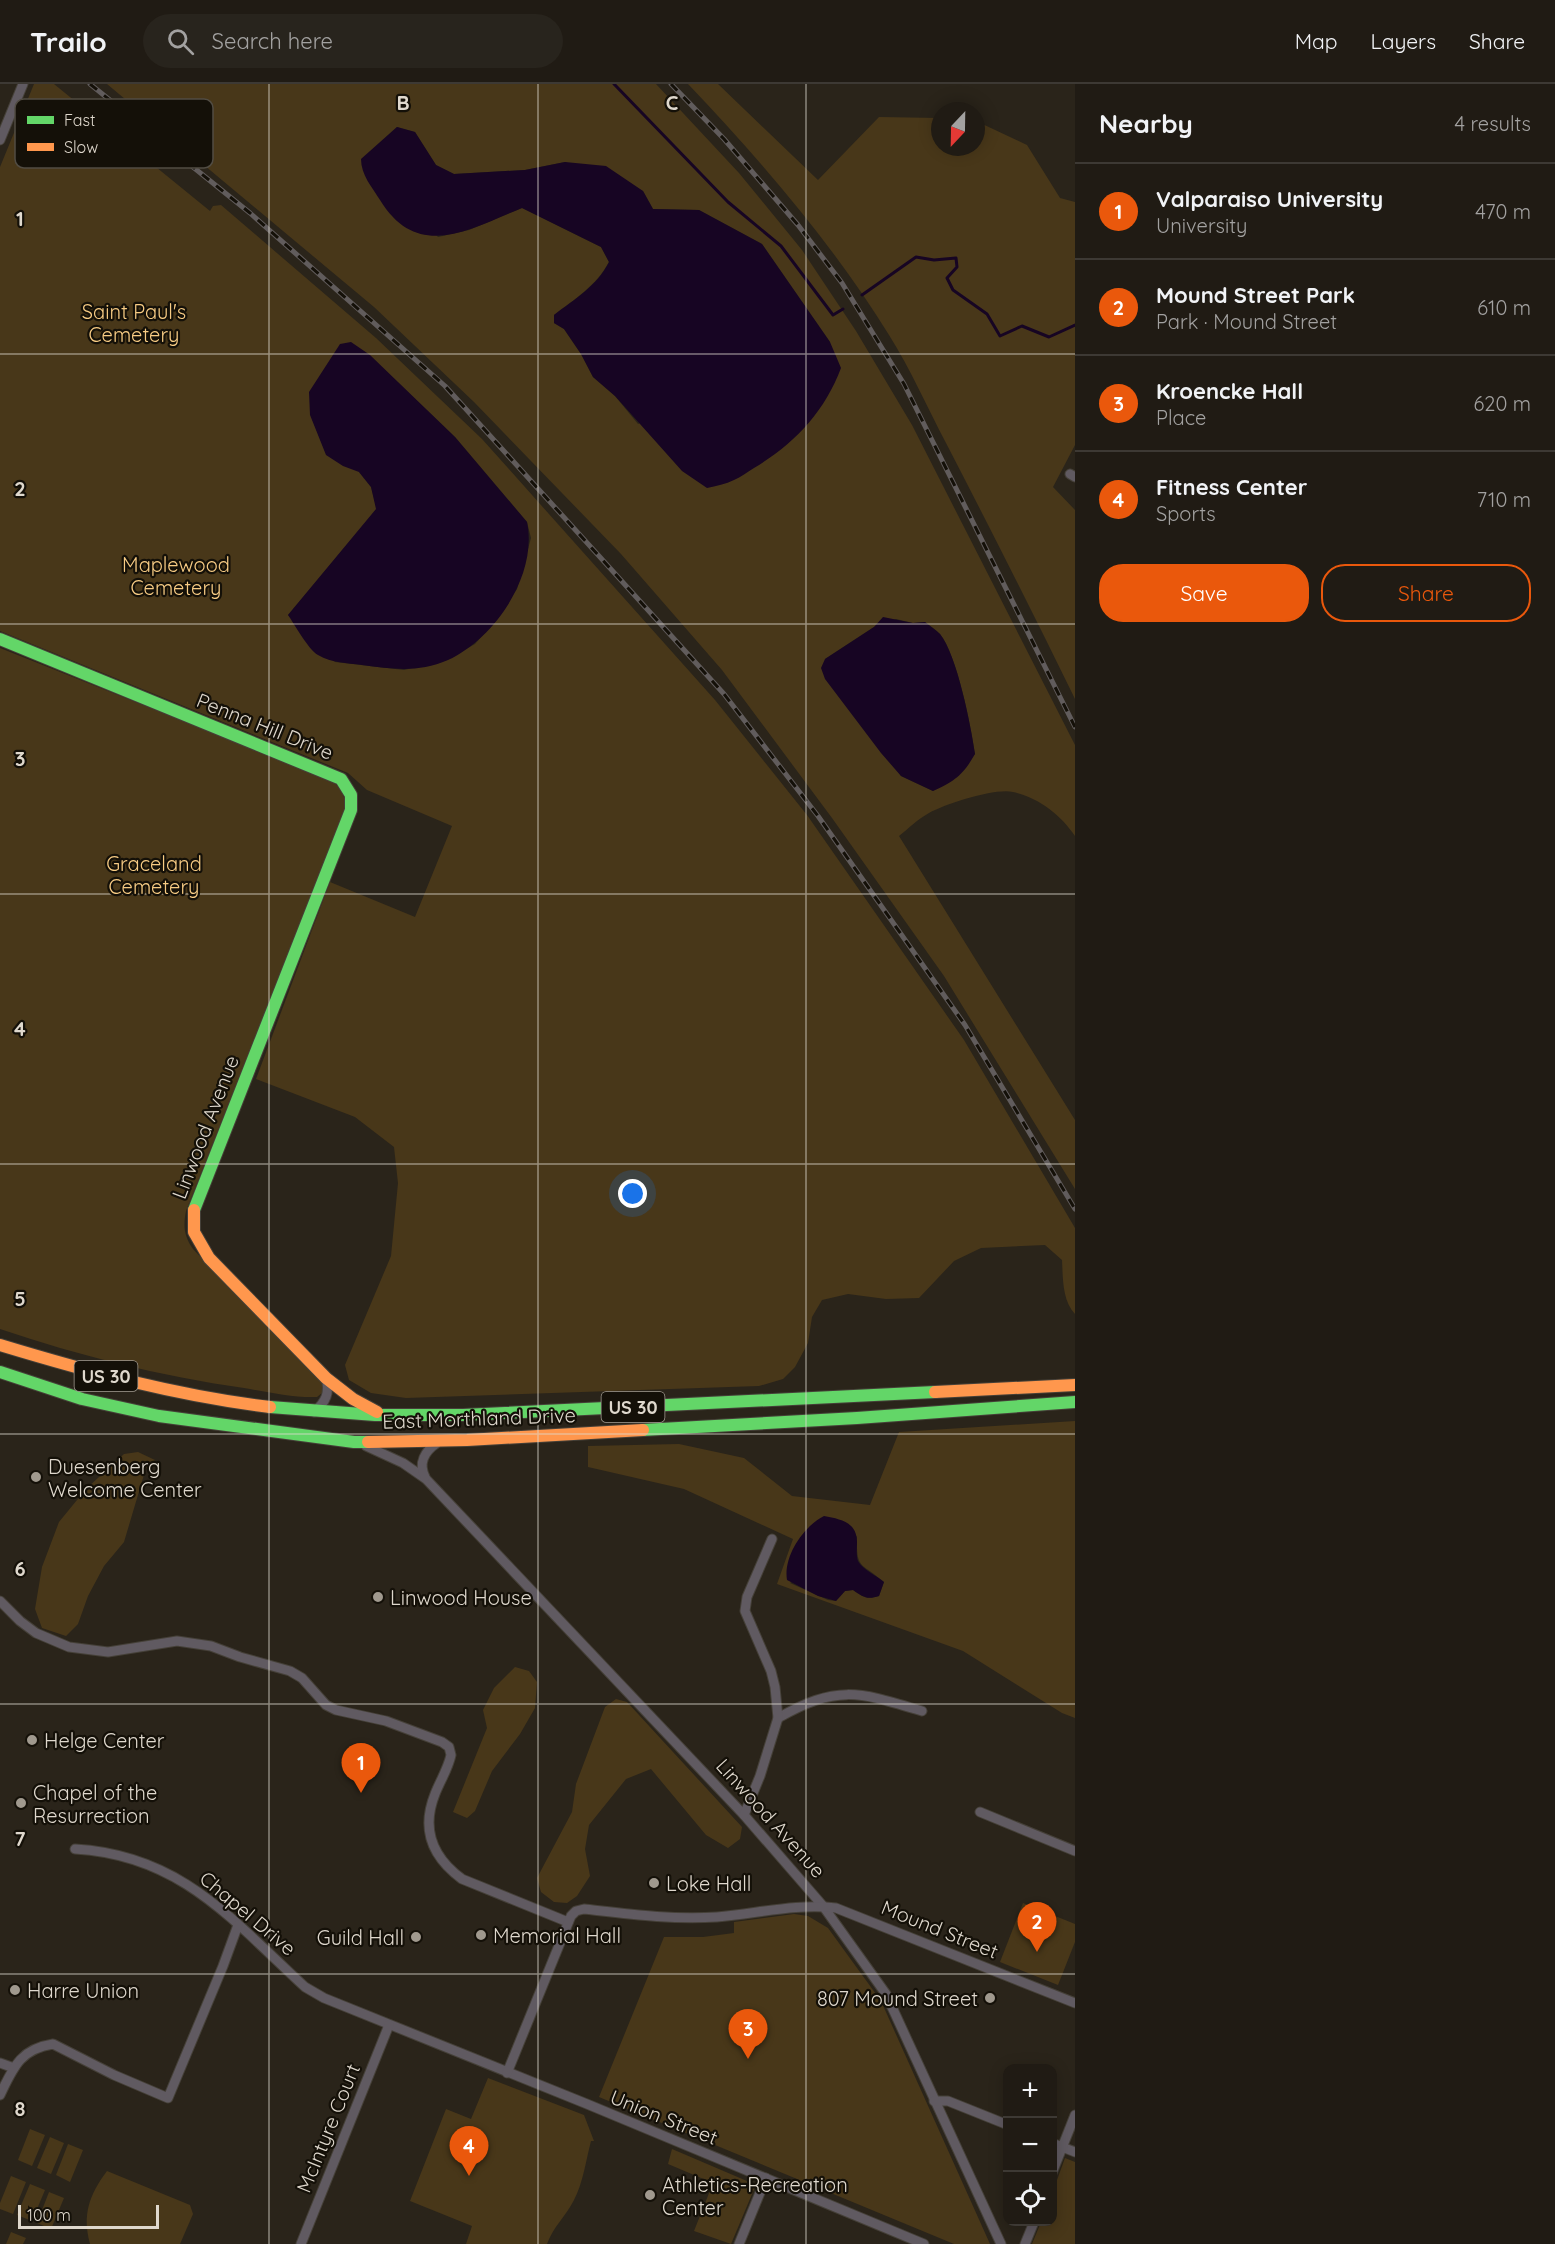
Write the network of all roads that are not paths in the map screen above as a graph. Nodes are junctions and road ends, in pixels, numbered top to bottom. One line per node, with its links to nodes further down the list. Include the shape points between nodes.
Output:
1 (23, 84): 2 (street)
2 (16, 99)
3 (15, 101): 4 (street)
4 (3, 127): 5 (street)
5 (0, 140)
6 (0, 639): 7 (main road, Penna Hill Drive, via 342,779 351,795 351,810)
7 (294, 953): 10 (main road, Linwood Avenue, via 195,1203 192,1226 209,1258)
8 (0, 1345): 13 (main road, East Morthland Drive / US 30, via 135,1383 208,1398)
9 (0, 1372): 15 (main road, East Morthland Drive / US 30, via 82,1399 159,1416)
10 (326, 1378): 13 (street, via 327,1398); 14 (main road, Linwood Avenue, via 362,1405)
11 (1075, 1385): 14 (main road, East Morthland Drive / US 30, via 530,1412)
12 (1075, 1402): 16 (main road, East Morthland Drive / US 30)
13 (314, 1412): 14 (main road, East Morthland Drive / US 30)
14 (382, 1414)
15 (354, 1442): 16 (main road, East Morthland Drive / US 30); 17 (street, Linwood Avenue, via 390,1455)
16 (439, 1442): 17 (street, via 429,1449 422,1462)
17 (426, 1479): 23 (street, Linwood Avenue)
18 (772, 1539): 21 (street, via 747,1597 745,1611 776,1687)
19 (0, 1601): 27 (street, via 36,1633 69,1647 108,1652 177,1641 211,1646 290,1671 336,1710 386,1721 442,1742 451,1755 429,1818 429,1833 440,1859 462,1879)
20 (922, 1711): 21 (street, via 870,1695 841,1693 818,1698)
21 (778, 1718): 23 (street)
22 (980, 1812): 25 (street)
23 (744, 1815): 26 (street, Linwood Avenue)
24 (75, 1850): 28 (street, Chapel Drive, via 109,1852 154,1866 207,1897)
25 (1075, 1851)
26 (823, 1906): 27 (street, Mound Street, via 685,1918 584,1909 576,1911); 29 (street, Mound Street, via 850,1912); 35 (street, Linwood Avenue, via 886,1994)
27 (568, 1922): 33 (street)
28 (238, 1925): 30 (street, Chapel Drive, via 314,1994); 32 (street, via 168,2098 53,2044 27,2053)
29 (1075, 2003)
30 (389, 2025): 33 (street, Union Street); 44 (street, McIntyre Court)
31 (0, 2063): 32 (street)
32 (14, 2068): 34 (street)
33 (507, 2073): 42 (street, Union Street)
34 (0, 2096)
35 (934, 2101): 37 (street, via 948,2101); 47 (street, Linwood Avenue)
36 (1075, 2115): 39 (street)
37 (1003, 2123)
38 (1057, 2144): 39 (street)
39 (1062, 2146): 40 (street); 41 (street)
40 (1075, 2152)
41 (1053, 2172)
42 (766, 2178): 45 (street); 46 (street, Union Street)
43 (1032, 2226): 48 (street)
44 (301, 2244)
45 (739, 2244)
46 (924, 2244)
47 (1001, 2244)
48 (1025, 2244)

